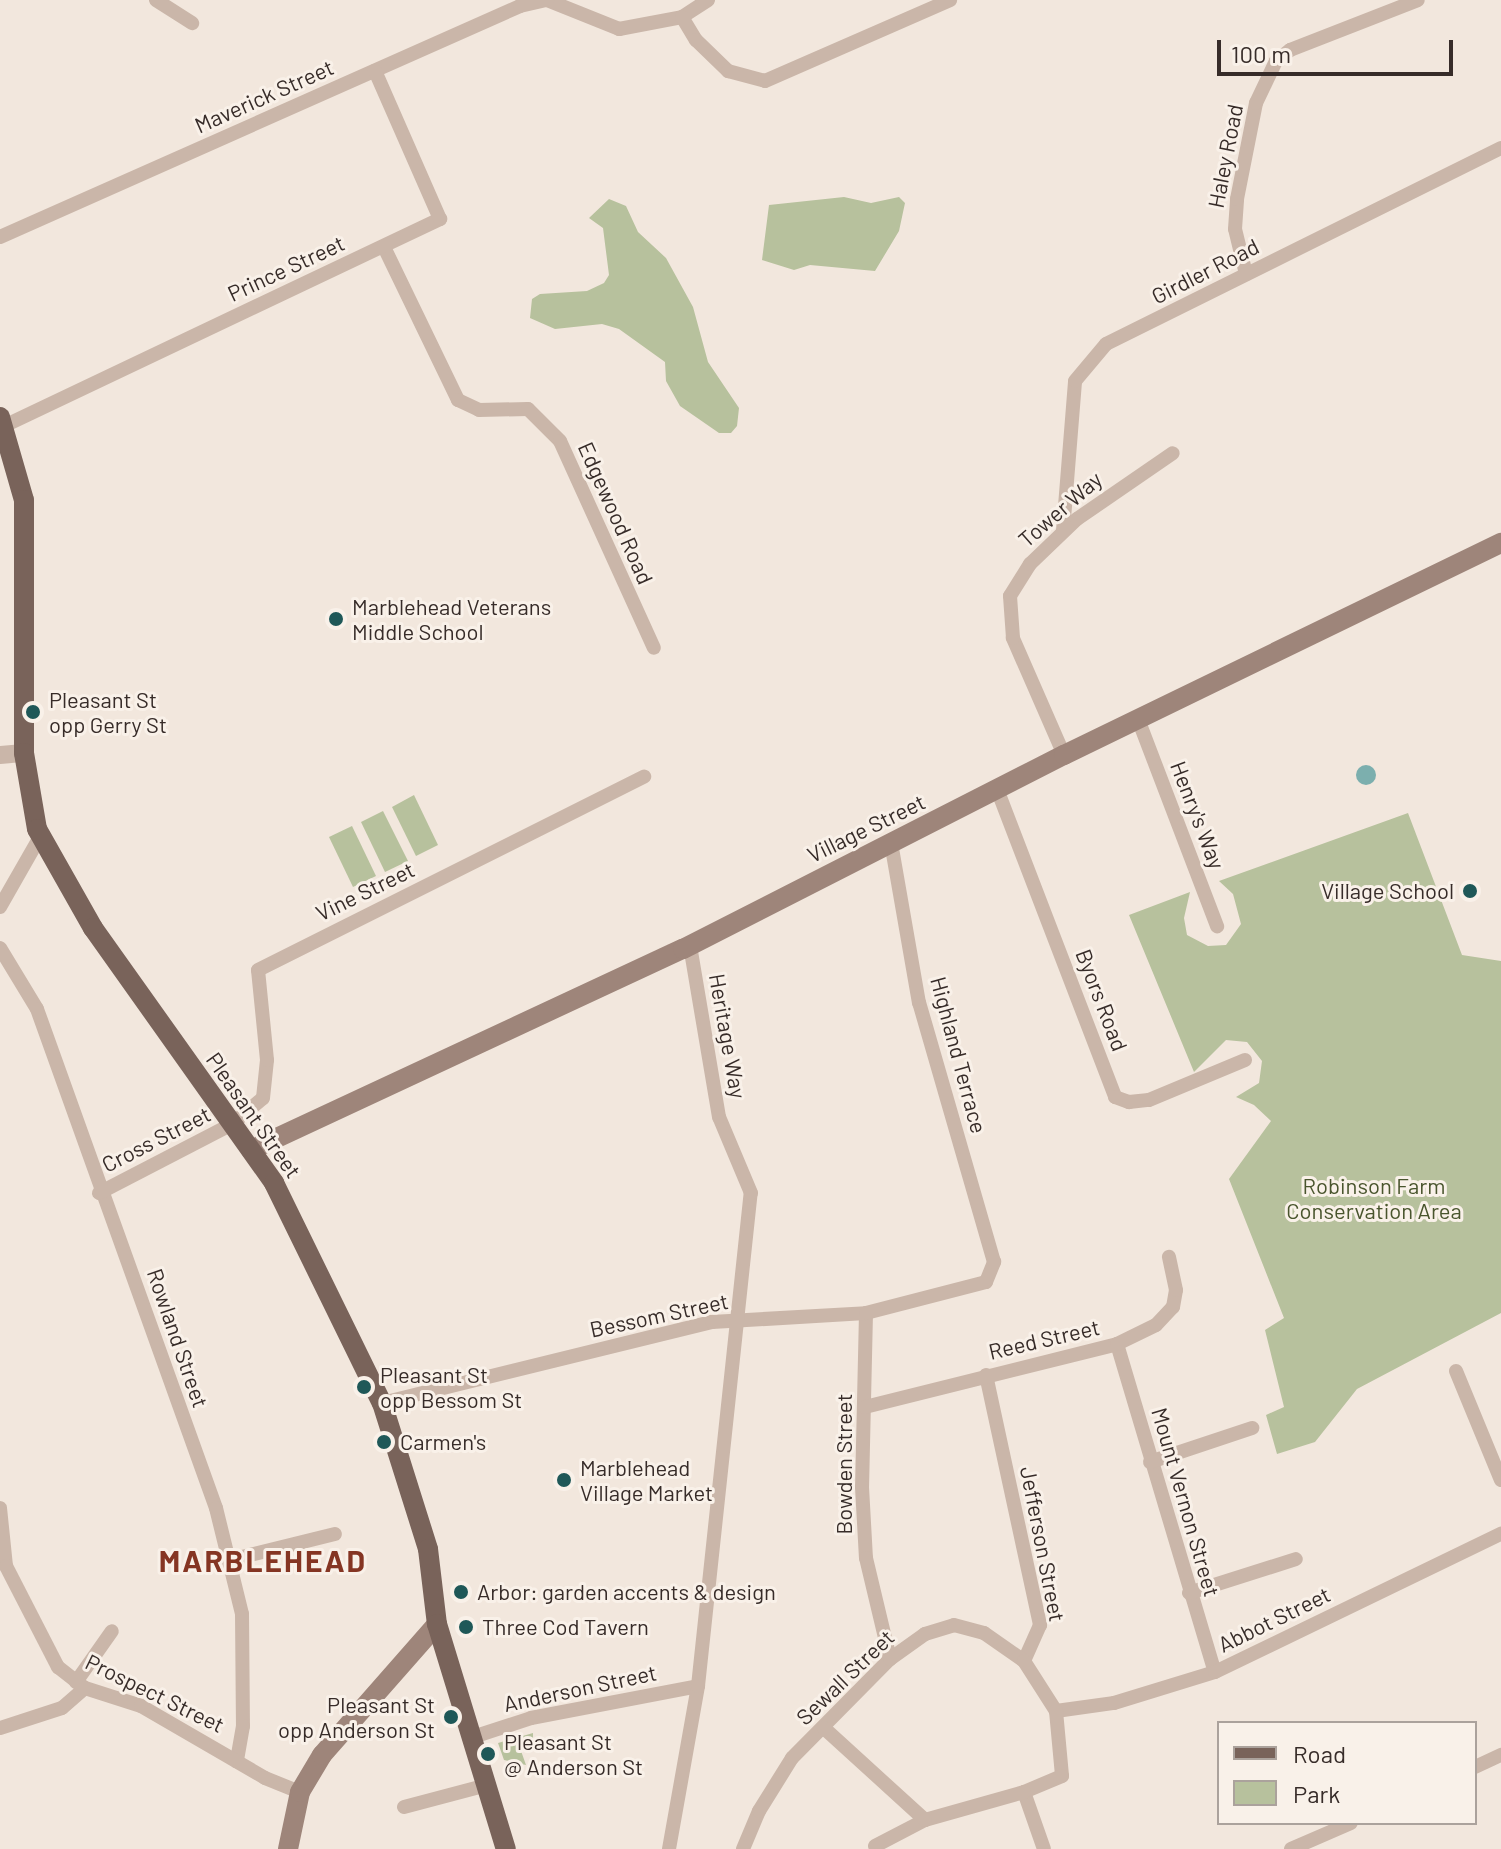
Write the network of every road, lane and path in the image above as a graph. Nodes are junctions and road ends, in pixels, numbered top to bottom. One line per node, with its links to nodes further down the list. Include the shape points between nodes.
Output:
1 (156, 0): 7 (street)
2 (547, 0): 6 (street, via 619,29); 8 (street, Maverick Street, via 520,6)
3 (708, 0): 6 (street)
4 (950, 0): 6 (street, via 765,81 728,71 696,40)
5 (1418, 0): 12 (street, Haley Road, via 1290,50 1276,61 1256,103 1237,199 1235,229)
6 (682, 17)
7 (192, 23)
8 (375, 71): 10 (street, Maverick Street); 11 (street, Prince Street, via 440,219)
9 (1501, 148): 12 (street, Girdler Road)
10 (0, 237)
11 (384, 247): 13 (street, Prince Street); 17 (street, Edgewood Road, via 458,400 479,410 528,409 560,441)
12 (1246, 274): 15 (street, Girdler Road, via 1106,344 1083,369 1070,409)
13 (2, 422): 19 (main road, Pleasant Street, via 24,500)
14 (1173, 453): 15 (street, Tower Way)
15 (1063, 531): 21 (street, Tower Way, via 1017,581 1009,618)
16 (1501, 543): 18 (main road, Village Street)
17 (654, 648)
18 (1138, 719): 21 (main road, Village Street); 27 (street, Henry's Way)
19 (24, 753): 20 (street); 24 (main road, Pleasant Street)
20 (0, 755)
21 (1064, 755): 23 (main road, Village Street)
22 (644, 777): 31 (street, Vine Street, via 258,970 267,1085 263,1098)
23 (997, 789): 25 (main road, Village Street); 30 (street, Byors Road, via 1115,1097 1149,1100)
24 (40, 837): 26 (street); 31 (main road, Pleasant Street, via 93,928)
25 (882, 847): 28 (main road, Village Street); 35 (street, Highland Terrace, via 919,1003 994,1262)
26 (0, 907)
27 (1217, 926)
28 (690, 945): 32 (main road, Village Street); 37 (street, Heritage Way, via 719,1117 751,1193)
29 (0, 948): 33 (street, Rowland Street, via 37,1009)
30 (1245, 1060)
31 (232, 1124): 32 (main road, Pleasant Street); 33 (street, Cross Street)
32 (251, 1150): 41 (main road, Pleasant Street, via 304,1237)
33 (99, 1193): 51 (street, Rowland Street, via 134,1276)
34 (1169, 1257): 38 (street, Reed Street, via 1176,1290 1173,1307 1156,1325)
35 (991, 1276): 36 (street, Bessom Street, via 979,1285)
36 (866, 1313): 37 (street, Bessom Street); 42 (street, Bowden Street)
37 (738, 1320): 41 (street, Bessom Street); 59 (street)
38 (1117, 1344): 40 (street, Reed Street); 44 (street, Mount Vernon Street)
39 (1456, 1371): 45 (street)
40 (986, 1375): 42 (street, Reed Street); 56 (street, Jefferson Street, via 1040,1625)
41 (382, 1403): 53 (main road, Pleasant Street, via 428,1549)
42 (865, 1407): 55 (street, Bowden Street, via 866,1558)
43 (1252, 1428): 44 (street)
44 (1150, 1462): 52 (street, Mount Vernon Street)
45 (1501, 1480)
46 (0, 1508): 49 (street, Prospect Street)
47 (335, 1534): 51 (street)
48 (1501, 1534): 57 (street, Abbot Street)
49 (1, 1537): 58 (street, Prospect Street, via 6,1566 31,1622 58,1667)
50 (1296, 1559): 52 (street)
51 (230, 1560): 65 (street, Rowland Street, via 242,1614 244,1659)
52 (1189, 1593): 57 (street, Mount Vernon Street)
53 (437, 1624): 63 (main road, Pleasant Street); 68 (main road, via 349,1719)
54 (112, 1631): 58 (street)
55 (890, 1659): 56 (street, Sewall Street, via 925,1634 954,1625 984,1633); 62 (street, Sewall Street)
56 (1024, 1661): 60 (street)
57 (1215, 1672): 60 (street, Abbot Street, via 1114,1703)
58 (80, 1685): 61 (street, via 62,1708); 65 (street, Prospect Street, via 141,1706)
59 (698, 1686): 63 (street, Anderson Street, via 531,1718); 76 (street)
60 (1056, 1711): 69 (street, via 1062,1776)
61 (0, 1728)
62 (824, 1728): 71 (street); 77 (street, Sewall Street, via 792,1758)
63 (473, 1737): 67 (main road, Pleasant Street)
64 (1501, 1755): 66 (street)
65 (237, 1761): 68 (street, Prospect Street)
66 (1477, 1766)
67 (487, 1785): 70 (street); 75 (main road, Pleasant Street)
68 (300, 1792): 74 (main road)
69 (1024, 1792): 71 (street); 78 (street)
70 (404, 1807)
71 (925, 1820): 73 (street)
72 (1346, 1825): 79 (street)
73 (875, 1846)
74 (288, 1849)
75 (506, 1849)
76 (669, 1849)
77 (743, 1849)
78 (1044, 1849)
79 (1291, 1849)

